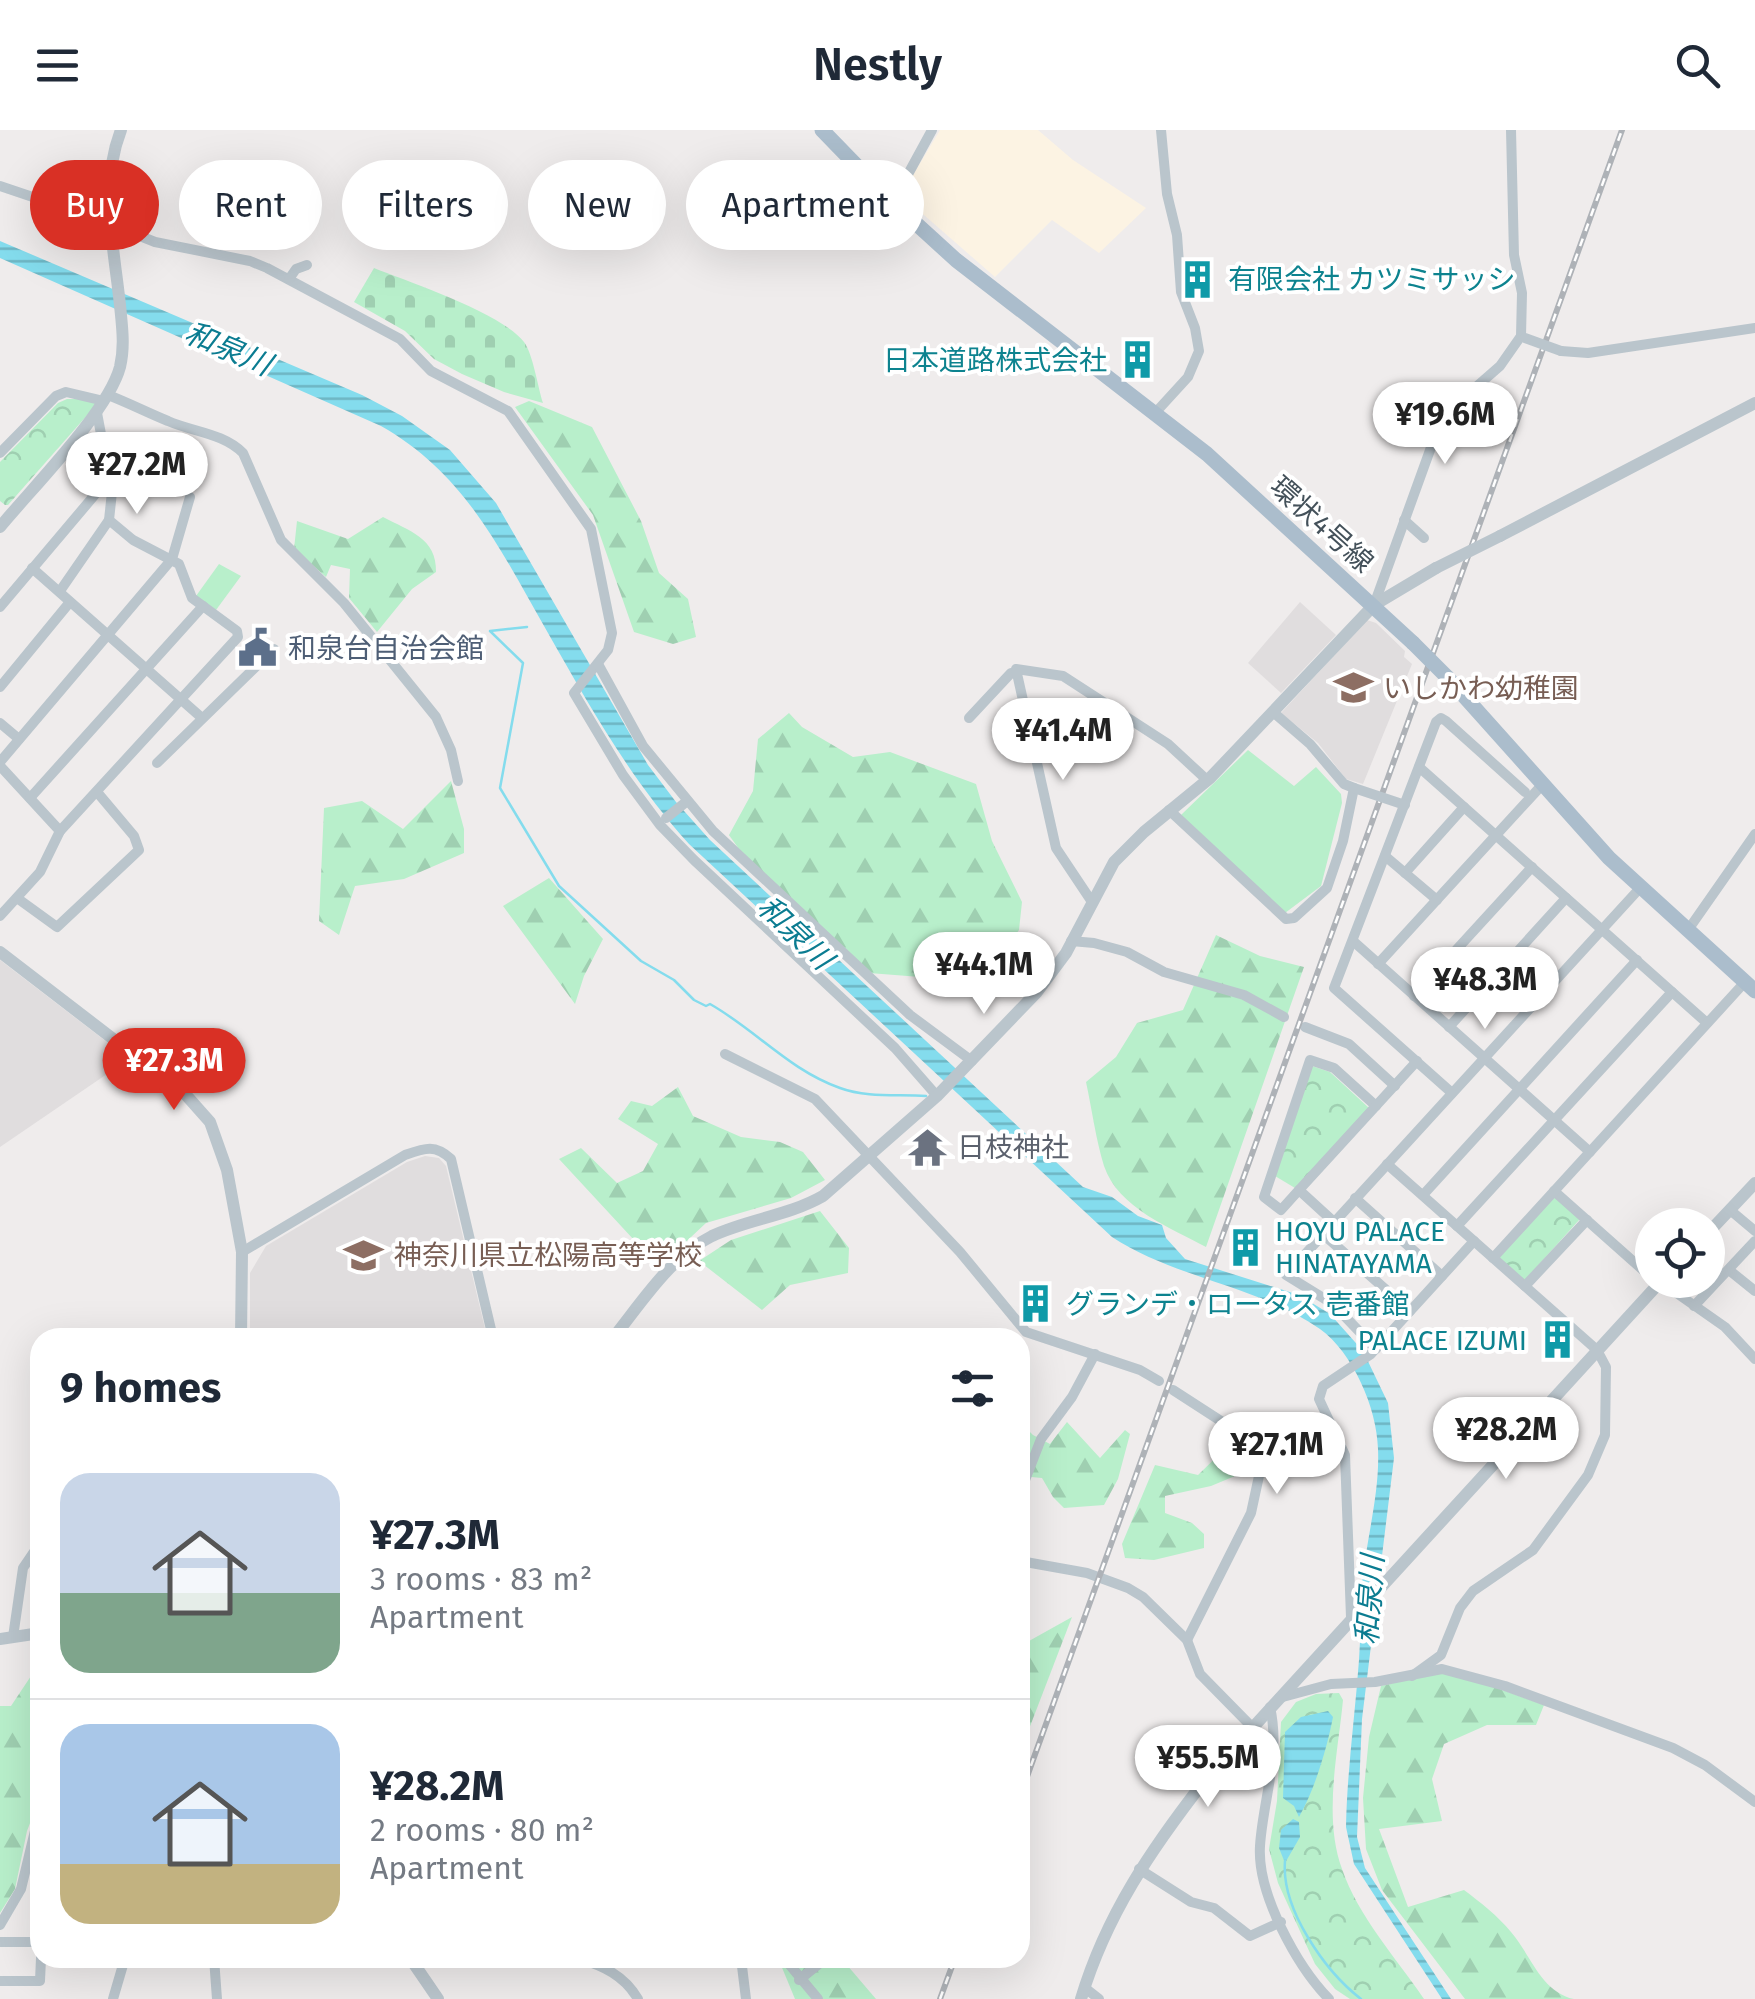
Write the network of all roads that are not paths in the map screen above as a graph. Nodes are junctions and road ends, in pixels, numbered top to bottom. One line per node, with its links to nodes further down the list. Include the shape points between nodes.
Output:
1 (120, 130): 6 (street)
2 (822, 130): 7 (main road, 環状4号線)
3 (932, 130): 8 (street)
4 (1160, 130): 20 (street, via 1181,292 1198,351 1188,377)
5 (1511, 130): 17 (street)
6 (112, 160)
7 (851, 160)
8 (916, 160)
9 (0, 186): 10 (street)
10 (30, 196)
11 (924, 230): 20 (main road, 環状4号線)
12 (159, 243): 15 (street, via 250,261)
13 (114, 250): 18 (street, via 122,352)
14 (307, 265): 15 (street)
15 (289, 279): 39 (street, via 400,339 431,371 508,411 591,529 612,633)
16 (1755, 328): 17 (street, bridge, via 1588,352 1561,351)
17 (1523, 337): 26 (street, via 1438,428)
18 (107, 396): 21 (street, via 56,396); 22 (street); 24 (street); 52 (street, via 232,443 242,453 280,540 344,603 436,717)
19 (1755, 403): 33 (street, bridge)
20 (1156, 412): 33 (main road, 環状4号線)
21 (0, 454)
22 (109, 478): 25 (street); 30 (street)
23 (190, 497): 29 (street)
24 (6, 508): 27 (street)
25 (110, 520): 29 (street, via 133,540); 31 (street)
26 (1404, 520): 28 (street); 33 (street)
27 (0, 526)
28 (1424, 538)
29 (172, 558): 35 (street); 36 (street)
30 (32, 568): 31 (street); 34 (street)
31 (60, 591): 32 (street)
32 (70, 602): 36 (street); 42 (street)
33 (1374, 604): 44 (street); 54 (main road, 環状4号線, bridge)
34 (0, 606)
35 (203, 606): 40 (street); 43 (street, via 238,637)
36 (106, 635): 40 (street); 48 (street)
37 (274, 649): 45 (street)
38 (1000, 665): 41 (street)
39 (594, 669): 59 (street); 96 (street, via 574,693 660,824)
40 (147, 670): 43 (street); 58 (street)
41 (1013, 674): 46 (street); 53 (street, via 1016,669 1063,676 1168,744); 74 (street, via 1026,705 1056,848)
42 (0, 687)
43 (182, 700): 45 (street); 56 (street)
44 (1273, 712): 53 (street); 55 (street)
45 (202, 718): 50 (street)
46 (969, 718)
47 (0, 722): 48 (street)
48 (19, 739): 49 (street)
49 (0, 764): 58 (street)
50 (157, 764)
51 (1419, 767): 57 (street, via 1441,718); 60 (street); 61 (street)
52 (458, 780)
53 (1207, 780): 62 (street)
54 (1542, 785): 66 (street); 70 (main road, 環状4号線)
55 (1354, 788): 60 (street, bridge); 62 (street, via 1327,888 1286,919)
56 (96, 792): 64 (street); 71 (street, via 139,850 57,927)
57 (1524, 792)
58 (30, 798): 64 (street)
59 (683, 804): 63 (street); 93 (street)
60 (1405, 805): 67 (street)
61 (1464, 807): 66 (street); 69 (street)
62 (1169, 810): 74 (street, via 1114,862)
63 (666, 818)
64 (60, 831): 71 (street, via 40,872)
65 (1755, 834): 77 (street)
66 (1496, 836): 68 (street); 73 (street)
67 (1386, 856): 69 (street); 79 (street)
68 (1532, 867): 72 (street); 85 (street)
69 (1404, 872): 73 (street)
70 (1640, 888): 76 (street); 77 (main road, 環状4号線)
71 (16, 898): 75 (street)
72 (1566, 898): 76 (street); 89 (street)
73 (1436, 900): 82 (street)
74 (1092, 902): 78 (street)
75 (0, 916)
76 (1602, 929): 81 (street); 91 (street)
77 (1688, 930): 83 (main road, 環状4号線)
78 (1071, 941): 86 (street, via 1128,952 1164,972 1244,995); 93 (street, via 1037,992)
79 (1353, 942): 82 (street); 92 (street, via 1334,988)
80 (0, 952): 117 (street, via 201,1110 222,1153)
81 (1637, 960): 84 (street); 95 (street)
82 (1378, 964): 85 (street)
83 (1750, 986): 87 (street)
84 (1672, 992): 87 (street); 99 (street)
85 (1414, 996): 89 (street)
86 (1284, 1018)
87 (1708, 1023): 100 (street)
88 (1305, 1027): 94 (street, via 1349,1044)
89 (1449, 1027): 91 (street)
90 (726, 1054): 101 (street, via 804,1091)
91 (1484, 1058): 95 (street); 97 (street)
92 (1417, 1061): 94 (street); 97 (street)
93 (966, 1066): 96 (street)
94 (1395, 1086): 98 (street)
95 (1519, 1089): 99 (street); 106 (street)
96 (942, 1091): 101 (street)
97 (1452, 1093): 102 (street)
98 (1376, 1106): 104 (street); 104 (street, via 1334,1068 1310,1060 1260,1194 1281,1210)
99 (1554, 1120): 100 (street); 112 (street)
100 (1590, 1152): 105 (street)
101 (870, 1155): 130 (street, via 807,1205 699,1244); 131 (street)
102 (1387, 1164): 106 (street); 107 (street)
103 (1755, 1183): 108 (street)
104 (1300, 1190): 111 (street)
105 (1554, 1191): 110 (street); 118 (street)
106 (1422, 1195): 112 (street)
107 (1355, 1198): 111 (street); 121 (street)
108 (1730, 1210): 109 (street); 113 (street)
109 (1725, 1215)
110 (1586, 1220): 119 (street); 122 (street)
111 (1334, 1222): 114 (street)
112 (1457, 1226): 115 (street)
113 (1755, 1231)
114 (1323, 1234): 127 (street); 134 (street, via 1286,1275 1333,1304)
115 (1474, 1241): 118 (street); 121 (street)
116 (1755, 1241): 120 (street)
117 (242, 1252): 128 (street); 129 (street, via 405,1155 440,1149 451,1159)
118 (1493, 1258): 122 (street)
119 (1635, 1261)
120 (1729, 1270): 123 (street); 126 (street)
121 (1442, 1276): 127 (street)
122 (1525, 1286): 133 (street)
123 (1755, 1291)
124 (1642, 1298): 133 (street)
125 (1683, 1298): 126 (street)
126 (1694, 1306): 136 (street)
127 (1410, 1312): 134 (street)
128 (240, 1328)
129 (491, 1328)
130 (621, 1328)
131 (1022, 1328)
132 (1030, 1334): 135 (street)
133 (1597, 1350): 142 (street); 145 (street, via 1606,1367 1604,1435 1588,1474 1533,1550 1473,1591 1441,1655)
134 (1372, 1352): 142 (street, via 1323,1386 1319,1399 1345,1455)
135 (1095, 1354): 137 (street); 139 (street)
136 (1755, 1359)
137 (1159, 1382)
138 (1173, 1390): 144 (street, via 1241,1434 1259,1476 1251,1513)
139 (1030, 1468)
140 (30, 1558): 143 (street)
141 (1030, 1563): 144 (street, via 1128,1588)
142 (1355, 1613): 146 (street)
143 (7, 1638)
144 (1187, 1640): 147 (street, via 1200,1674)
145 (1412, 1676): 146 (street, via 1331,1684); 148 (street, via 1442,1670 1561,1706 1673,1748)
146 (1274, 1703): 147 (street); 151 (street, via 1260,1851 1265,1891)
147 (1252, 1726): 150 (street)
148 (1755, 1802)
149 (30, 1853): 152 (street, via 22,1888)
150 (1139, 1868): 151 (street, via 1191,1902 1214,1908 1250,1936); 165 (street)
151 (1281, 1922): 173 (street)
152 (0, 1926)
153 (0, 1942): 154 (street)
154 (30, 1942)
155 (40, 1968): 164 (street, via 40,1981)
156 (123, 1968): 166 (street)
157 (215, 1968): 167 (street)
158 (417, 1968): 168 (street)
159 (606, 1968): 169 (street)
160 (742, 1968): 170 (street)
161 (791, 1968): 163 (street)
162 (814, 1968): 163 (street)
163 (799, 1980): 171 (street)
164 (0, 1981)
165 (1083, 1993): 172 (street)
166 (113, 1999)
167 (217, 1999)
168 (438, 1999)
169 (638, 1999)
170 (746, 1999)
171 (818, 1999)
172 (1099, 1999)
173 (1329, 1999)

